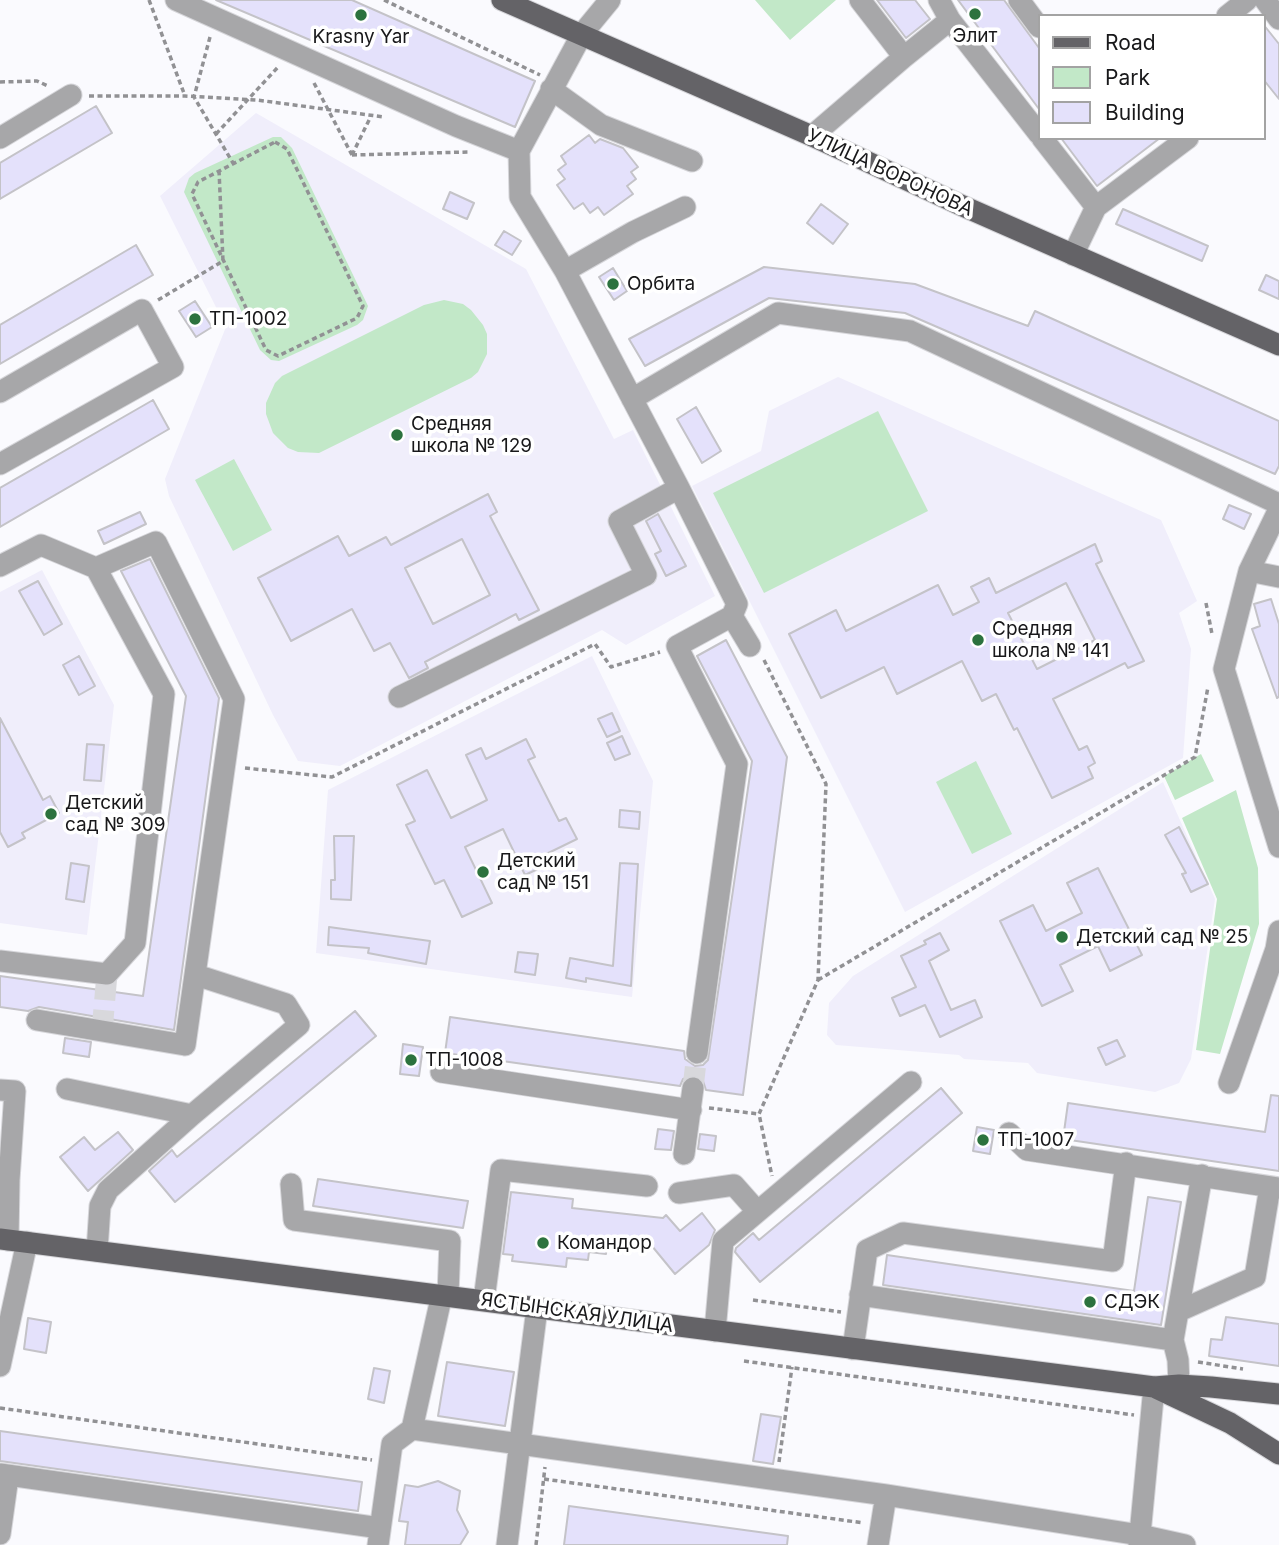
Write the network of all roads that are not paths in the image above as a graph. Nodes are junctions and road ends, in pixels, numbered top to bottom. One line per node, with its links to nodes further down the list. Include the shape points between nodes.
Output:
1 (176, 0): 22 (lane)
2 (502, 0): 13 (main road, УЛИЦА ВОРОНОВА)
3 (610, 0): 13 (lane)
4 (859, 0): 14 (lane)
5 (939, 0): 11 (lane)
6 (1019, 0): 12 (lane)
7 (1247, 0): 9 (lane)
8 (1265, 0): 10 (lane)
9 (1230, 14)
10 (1279, 19)
11 (950, 20): 14 (lane); 17 (lane)
12 (1038, 26)
13 (582, 34): 15 (lane); 18 (main road, УЛИЦА ВОРОНОВА)
14 (904, 57): 18 (lane)
15 (553, 86): 22 (lane); 23 (lane, via 601,125)
16 (71, 95): 19 (lane)
17 (1038, 132)
18 (812, 136): 26 (main road, УЛИЦА ВОРОНОВА)
19 (0, 138)
20 (1044, 140): 25 (lane)
21 (1185, 140): 25 (lane)
22 (519, 151): 27 (lane, via 520,197)
23 (692, 160)
24 (685, 207): 27 (lane)
25 (1096, 208): 26 (lane)
26 (1073, 255): 28 (main road, УЛИЦА ВОРОНОВА)
27 (565, 271): 30 (lane)
28 (1279, 345)
29 (0, 392): 31 (lane, via 142,310 173,367)
30 (632, 399): 32 (lane); 33 (lane, via 778,313 910,331)
31 (0, 464)
32 (679, 488): 38 (lane, via 737,604); 40 (lane, via 619,521 646,575)
33 (1278, 512): 36 (lane)
34 (0, 566): 35 (lane, via 40,545)
35 (96, 568): 43 (lane, via 164,694 135,943 107,974); 44 (lane, via 156,541 234,699)
36 (1249, 571): 37 (lane); 41 (lane, via 1224,668)
37 (1279, 577)
38 (732, 616): 39 (lane); 46 (lane, via 677,646 737,764)
39 (750, 646)
40 (399, 697)
41 (1279, 847)
42 (1279, 931): 49 (lane)
43 (0, 961)
44 (196, 975): 45 (lane, via 184,1045); 52 (lane, via 286,1004 299,1025)
45 (37, 1020)
46 (697, 1053)
47 (441, 1072): 54 (lane, via 691,1101)
48 (911, 1082): 62 (lane)
49 (1229, 1083)
50 (67, 1089): 52 (lane)
51 (0, 1090): 57 (lane, via 15,1091)
52 (191, 1115): 64 (lane, via 108,1190 100,1206)
53 (1009, 1133): 55 (lane, via 1027,1150)
54 (684, 1154)
55 (1126, 1163): 56 (lane); 66 (lane, via 1113,1261 903,1233 867,1250)
56 (1202, 1175): 60 (lane); 69 (lane)
57 (4, 1179): 63 (lane)
58 (291, 1184): 65 (lane, via 295,1220 450,1241)
59 (647, 1186): 67 (lane, via 501,1170)
60 (1275, 1187): 69 (lane, via 1255,1277)
61 (679, 1193): 62 (lane, via 734,1185)
62 (757, 1210): 70 (lane, via 723,1241)
63 (12, 1240): 64 (main road, ЯСТЫНСКАЯ УЛИЦА); 73 (lane)
64 (97, 1251): 65 (main road, ЯСТЫНСКАЯ УЛИЦА)
65 (445, 1295): 67 (main road, ЯСТЫНСКАЯ УЛИЦА); 77 (lane)
66 (860, 1295): 71 (lane); 72 (lane)
67 (484, 1300): 68 (main road, ЯСТЫНСКАЯ УЛИЦА)
68 (537, 1308): 70 (main road, ЯСТЫНСКАЯ УЛИЦА); 78 (lane)
69 (1179, 1311): 72 (lane)
70 (715, 1331): 71 (main road, ЯСТЫНСКАЯ УЛИЦА)
71 (853, 1349): 75 (main road, ЯСТЫНСКАЯ УЛИЦА)
72 (1176, 1350): 74 (lane)
73 (0, 1366)
74 (1179, 1385): 75 (main road, ЯСТЫНСКАЯ УЛИЦА); 76 (main road, ЯСТЫНСКАЯ УЛИЦА)
75 (1154, 1387): 79 (main road, ЯСТЫНСКАЯ УЛИЦА, via 1230,1423); 85 (lane)
76 (1279, 1394)
77 (412, 1429): 78 (lane); 84 (lane, via 392,1444)
78 (521, 1444): 81 (lane); 86 (lane)
79 (1279, 1454)
80 (4, 1476): 82 (lane); 84 (lane)
81 (886, 1495): 83 (lane); 85 (lane)
82 (0, 1534)
83 (880, 1535)
84 (379, 1536)
85 (1140, 1540): 87 (lane)
86 (508, 1545)
87 (1185, 1545)

